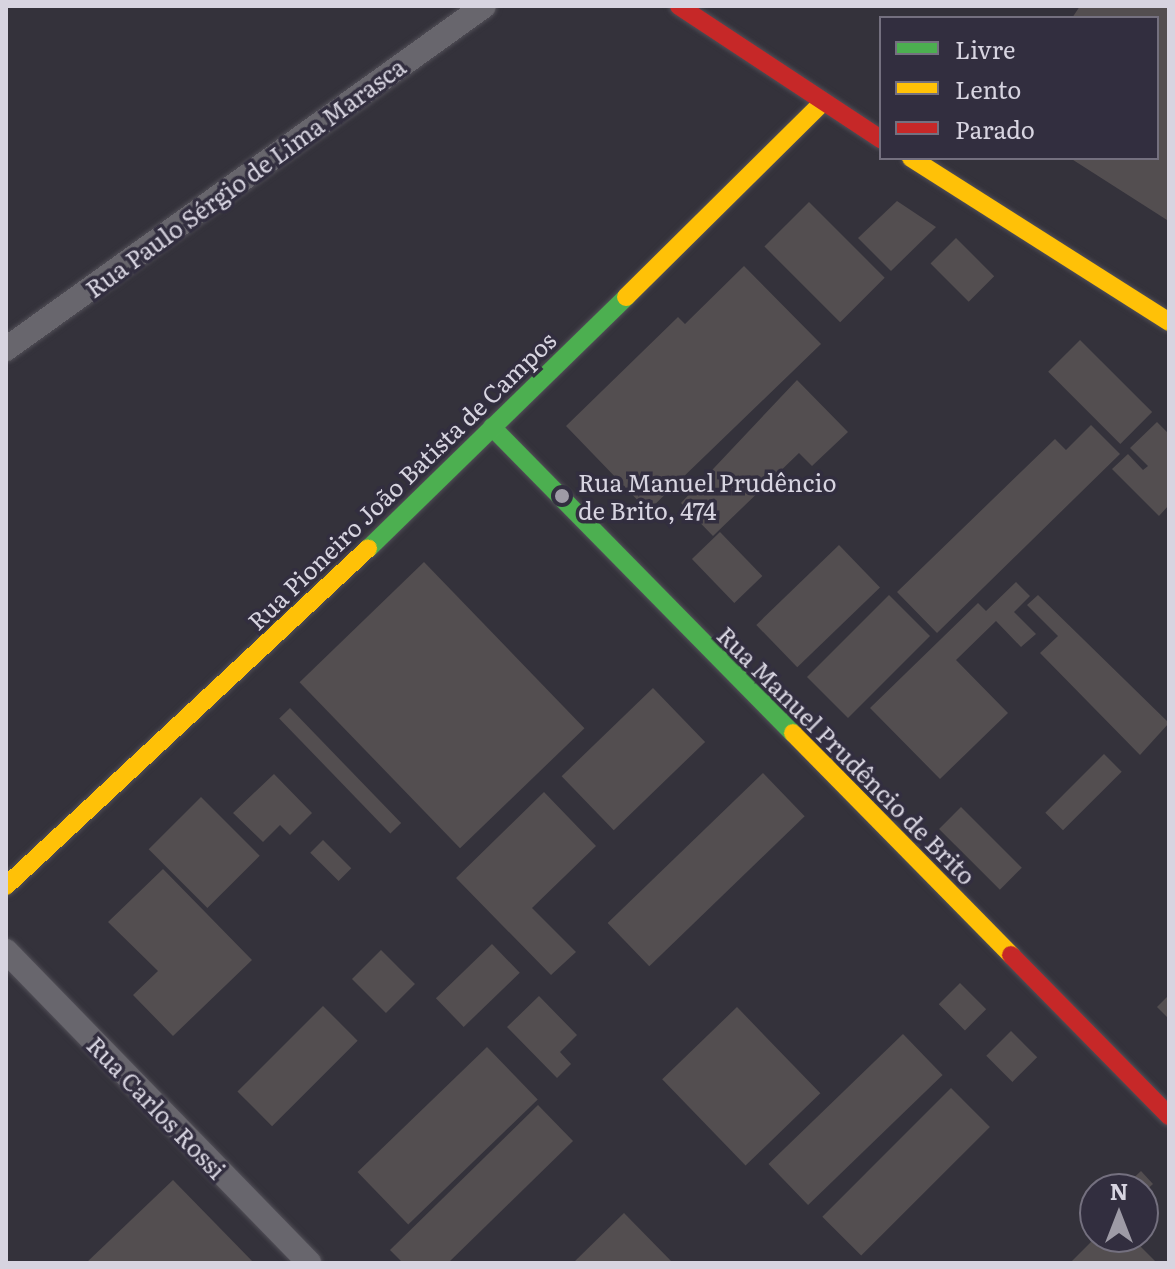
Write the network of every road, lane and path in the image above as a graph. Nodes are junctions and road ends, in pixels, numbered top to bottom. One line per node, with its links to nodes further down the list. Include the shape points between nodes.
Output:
1 (484, 6): 7 (street, Rua Paulo Sérgio de Lima Marasca)
2 (679, 6): 3 (street)
3 (823, 102): 4 (street); 8 (street, Rua Pioneiro João Batista de Campos)
4 (879, 138)
5 (914, 160): 6 (street)
6 (1169, 322)
7 (6, 349)
8 (492, 427): 9 (street, Rua Pioneiro João Batista de Campos); 11 (street, Rua Manuel Prudêncio de Brito)
9 (6, 886)
10 (6, 951): 12 (street, Rua Carlos Rossi)
11 (1169, 1116)
12 (309, 1263)

